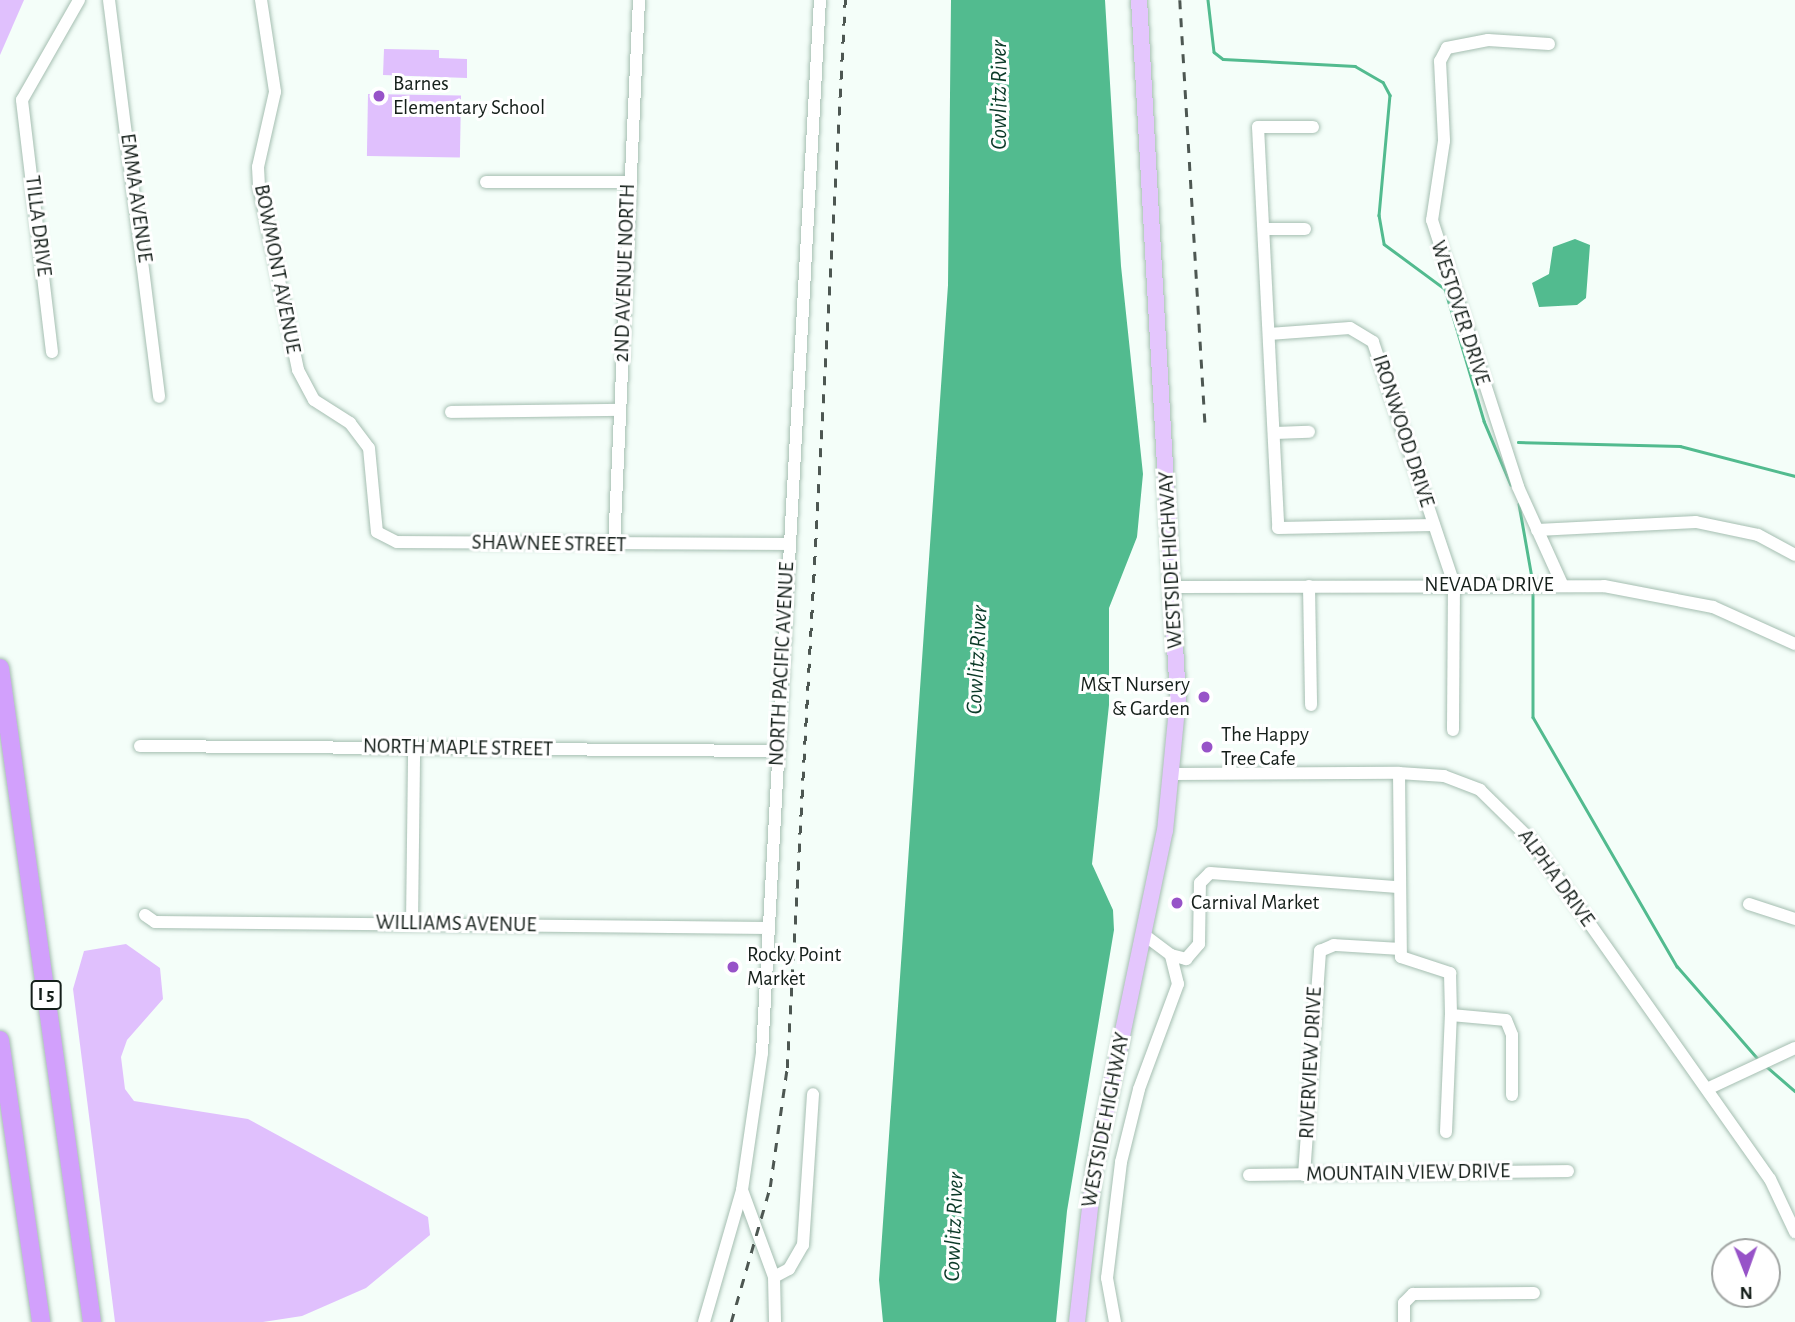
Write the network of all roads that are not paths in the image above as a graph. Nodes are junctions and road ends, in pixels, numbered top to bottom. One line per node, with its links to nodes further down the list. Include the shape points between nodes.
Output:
1 (79, 0): 14 (street, TILLA DRIVE, via 22,100)
2 (109, 0): 15 (street, EMMA AVENUE)
3 (261, 0): 20 (street, BOWMONT AVENUE, via 275,92 258,177 298,370 314,400 362,436)
4 (639, 0): 10 (street, 2ND AVENUE NORTH)
5 (820, 0): 23 (street, NORTH PACIFIC AVENUE)
6 (1139, 0): 29 (main road, WESTSIDE HIGHWAY)
7 (1549, 44): 22 (street, WESTOVER DRIVE, via 1489,40 1447,48 1440,61 1444,141 1432,220)
8 (1313, 127): 11 (street, via 1258,127)
9 (486, 182): 10 (street)
10 (628, 182): 16 (street, 2ND AVENUE NORTH)
11 (1265, 229): 12 (street); 13 (street)
12 (1305, 229)
13 (1269, 334): 19 (street); 21 (street, IRONWOOD DRIVE, via 1350,328 1373,342)
14 (52, 352)
15 (159, 397)
16 (620, 410): 17 (street); 24 (street, 2ND AVENUE NORTH)
17 (451, 412)
18 (1308, 432): 19 (street)
19 (1274, 433): 21 (street, via 1278,528)
20 (371, 468): 24 (street, SHAWNEE STREET, via 372,523 386,540)
21 (1434, 525): 26 (street, IRONWOOD DRIVE)
22 (1537, 530): 25 (street, via 1696,522 1758,534); 27 (street, WESTOVER DRIVE)
23 (788, 544): 24 (street, SHAWNEE STREET); 36 (street, NORTH PACIFIC AVENUE)
24 (614, 546)
25 (1795, 555)
26 (1454, 584): 27 (street, NEVADA DRIVE); 28 (street, NEVADA DRIVE); 33 (street, IRONWOOD DRIVE)
27 (1562, 584): 30 (street, NEVADA DRIVE, via 1688,600)
28 (1309, 586): 29 (street, NEVADA DRIVE); 32 (street)
29 (1174, 587): 38 (main road, WESTSIDE HIGHWAY, via 1178,699)
30 (1795, 644)
31 (0, 668): 63 (highway, I 5)
32 (1311, 705)
33 (1453, 730)
34 (140, 746): 35 (street, NORTH MAPLE STREET)
35 (414, 747): 36 (street, NORTH MAPLE STREET); 43 (street)
36 (777, 751): 44 (street, NORTH PACIFIC AVENUE)
37 (1399, 773): 38 (street, ALPHA DRIVE); 39 (street); 51 (street, ALPHA DRIVE, via 1444,776 1480,790 1507,814)
38 (1173, 774): 45 (main road, WESTSIDE HIGHWAY)
39 (1398, 887): 46 (street); 47 (street, via 1210,873 1200,883 1199,944 1186,959)
40 (1749, 904): 42 (street)
41 (145, 915): 43 (street, WILLIAMS AVENUE, via 155,922)
42 (1795, 919)
43 (412, 923): 44 (street, WILLIAMS AVENUE)
44 (768, 928): 58 (street, NORTH PACIFIC AVENUE, via 762,1053)
45 (1143, 934): 47 (street); 66 (main road, WESTSIDE HIGHWAY, via 1095,1165)
46 (1399, 949): 48 (street, via 1407,964 1450,973); 57 (street, RIVERVIEW DRIVE, via 1334,945 1320,951)
47 (1171, 955): 67 (street, via 1178,989 1139,1089 1120,1174 1107,1279)
48 (1451, 1015): 53 (street, via 1497,1016 1510,1025); 54 (street)
49 (0, 1041): 62 (highway)
50 (1795, 1048): 51 (street)
51 (1707, 1089): 59 (street, ALPHA DRIVE, via 1770,1179)
52 (813, 1094): 60 (street, via 803,1245 789,1269)
53 (1513, 1095)
54 (1446, 1132)
55 (1568, 1171): 57 (street, MOUNTAIN VIEW DRIVE)
56 (1249, 1175): 57 (street, MOUNTAIN VIEW DRIVE)
57 (1304, 1175)
58 (742, 1190): 60 (street); 64 (street, NORTH PACIFIC AVENUE)
59 (1795, 1232)
60 (774, 1278): 65 (street)
61 (1534, 1293): 68 (street, via 1413,1294 1404,1303)
62 (41, 1322)
63 (92, 1322)
64 (704, 1322)
65 (775, 1322)
66 (1077, 1322)
67 (1115, 1322)
68 (1404, 1322)

